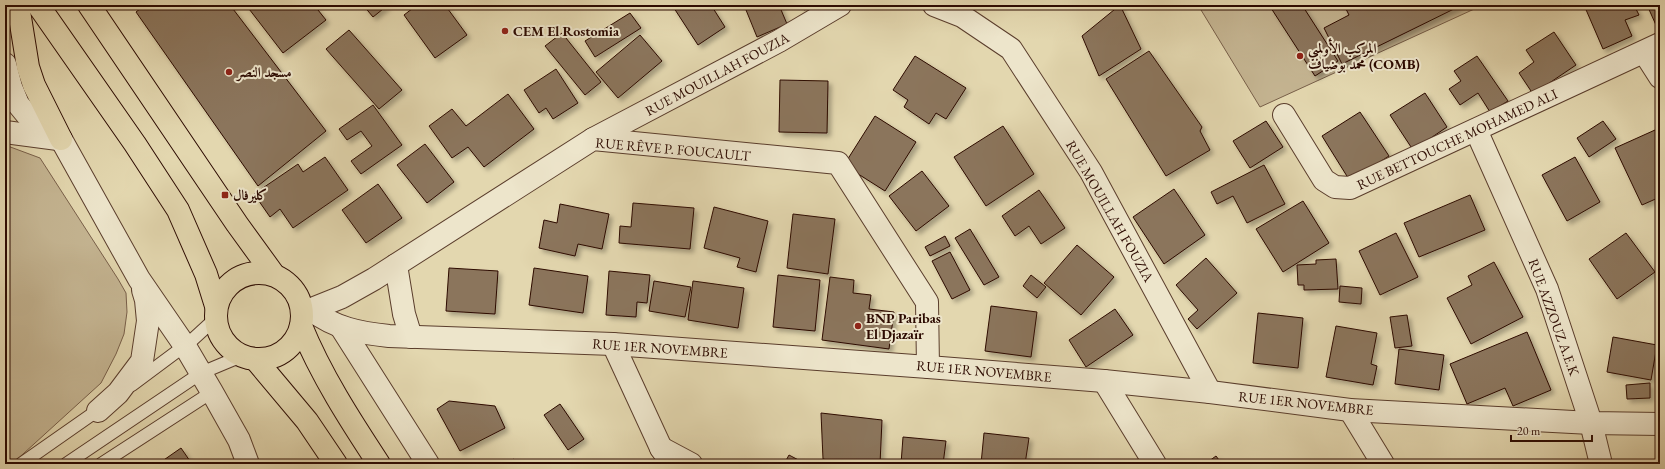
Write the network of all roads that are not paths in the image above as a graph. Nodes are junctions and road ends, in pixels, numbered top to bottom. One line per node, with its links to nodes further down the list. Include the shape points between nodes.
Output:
1 (18, 5): 12 (highway, via 28,67 34,85)
2 (38, 5): 17 (highway, via 178,210 206,274)
3 (89, 5): 15 (highway)
4 (840, 5): 13 (street, RUE MOUILLAH FOUZIA, via 779,42)
5 (934, 5): 28 (street, RUE MOUILLAH FOUZIA, via 962,16 1011,49 1091,172)
6 (1652, 48): 8 (street); 10 (street, RUE BETTOUCHE MOHAMED ALI)
7 (5, 64): 12 (street, via 18,104 27,115)
8 (1660, 77)
9 (1284, 115): 10 (street, RUE BETTOUCHE MOHAMED ALI, via 1324,180 1334,187 1350,188)
10 (1476, 130): 31 (street, RUE AZZOUZ A.E.K, via 1547,290)
11 (5, 132): 12 (street)
12 (61, 139): 16 (street)
13 (593, 139): 14 (street, RUE RÊVE P. FOUCAULT); 24 (street, RUE RÊVE P. FOUCAULT, via 838,163 927,302)
14 (396, 266): 18 (street, RUE RÊVE P. FOUCAULT); 20 (street)
15 (274, 275): 17 (highway, via 250,273 238,278 221,294); 18 (highway, via 294,290)
16 (139, 279): 22 (street); 29 (street, via 146,300 148,321 142,361 118,393)
17 (216, 312): 22 (lane); 23 (highway, via 218,331 224,342 232,350)
18 (305, 316): 19 (street, RUE 1ER NOVEMBRE, via 325,320); 23 (highway, via 297,337 280,354 268,358); 39 (highway, via 314,353 338,399)
19 (340, 327): 20 (street, RUE 1ER NOVEMBRE, via 375,334); 40 (street)
20 (411, 337): 21 (street, RUE 1ER NOVEMBRE)
21 (613, 344): 24 (street, RUE 1ER NOVEMBRE); 33 (street)
22 (185, 346): 25 (street); 29 (lane)
23 (249, 358): 25 (lane, via 232,360); 38 (highway, via 307,421)
24 (928, 366): 26 (street, RUE 1ER NOVEMBRE)
25 (201, 373): 27 (street); 35 (lane)
26 (1104, 381): 28 (street, RUE 1ER NOVEMBRE); 42 (street)
27 (212, 392): 36 (lane); 37 (street, via 239,440)
28 (1210, 392): 30 (street, RUE 1ER NOVEMBRE)
29 (98, 410): 34 (lane)
30 (1350, 410): 31 (street, RUE 1ER NOVEMBRE); 43 (street)
31 (1591, 422): 32 (street, RUE 1ER NOVEMBRE); 44 (street, RUE AZZOUZ A.E.K)
32 (1660, 424)
33 (667, 456): 41 (street)
34 (20, 464)
35 (66, 464)
36 (101, 464)
37 (248, 464)
38 (336, 464)
39 (379, 464)
40 (428, 464)
41 (691, 464)
42 (1155, 464)
43 (1383, 464)
44 (1601, 464)

